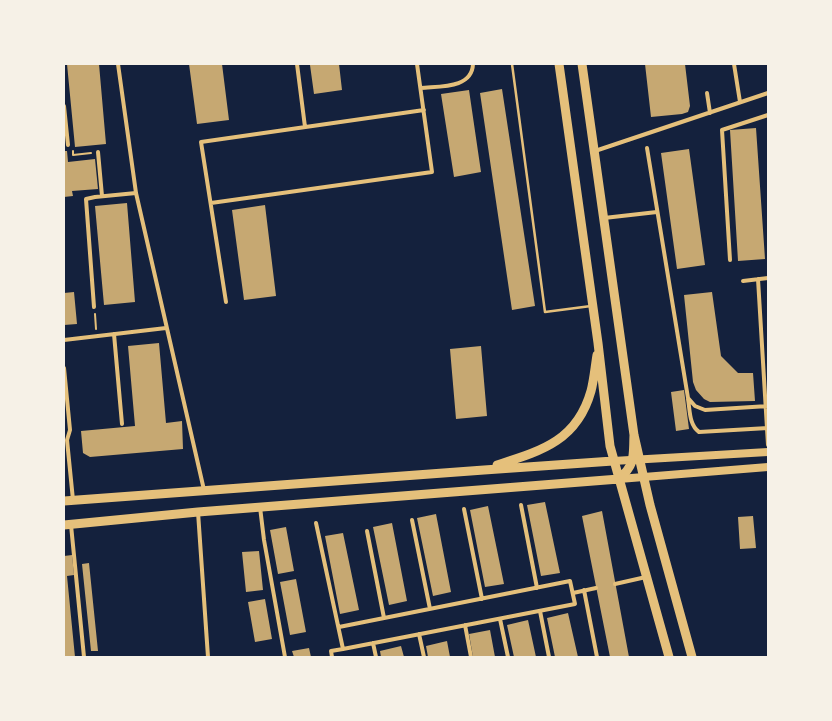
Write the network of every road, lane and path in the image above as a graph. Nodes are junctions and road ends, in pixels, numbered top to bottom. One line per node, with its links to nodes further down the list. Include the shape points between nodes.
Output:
1 (118, 64): 22 (street)
2 (296, 64): 17 (street)
3 (417, 64): 9 (street)
4 (473, 64): 9 (street, via 464,82)
5 (512, 64): 33 (lane, via 545,312)
6 (559, 64): 33 (main road)
7 (582, 64): 20 (main road)
8 (734, 64): 12 (street)
9 (421, 88): 14 (street)
10 (768, 93): 12 (street)
11 (707, 94): 15 (street)
12 (740, 102): 15 (street)
13 (64, 106): 18 (street)
14 (424, 110): 17 (street); 24 (street, via 432,172)
15 (710, 112): 20 (street)
16 (768, 115): 27 (street, via 722,130)
17 (305, 127): 24 (street, via 201,142)
18 (68, 145): 21 (path, via 72,145 73,155)
19 (647, 148): 25 (street)
20 (595, 151): 26 (main road)
21 (98, 152): 23 (street)
22 (136, 193): 23 (street); 34 (street)
23 (102, 196): 32 (street, via 86,199)
24 (210, 203): 31 (street)
25 (657, 212): 26 (street); 40 (street)
26 (604, 218): 46 (main road)
27 (730, 260)
28 (768, 278): 29 (street)
29 (758, 279): 30 (street); 41 (street)
30 (743, 281)
31 (226, 302)
32 (94, 306): 36 (path)
33 (593, 306): 38 (main road)
34 (166, 328): 35 (street); 52 (street)
35 (114, 334): 36 (street); 42 (street)
36 (96, 336): 37 (street)
37 (64, 340)
38 (598, 344): 47 (main road); 49 (main road, via 591,392 579,418 563,437 536,453)
39 (64, 368): 53 (street, via 70,430 67,440)
40 (688, 398): 41 (street, via 695,406 705,410); 43 (street, via 692,425 699,432)
41 (767, 406): 43 (street)
42 (122, 424)
43 (768, 428): 44 (street)
44 (768, 445)
45 (768, 452): 46 (main road)
46 (636, 460): 47 (main road); 50 (main road); 51 (main road)
47 (613, 462): 49 (main road); 51 (main road)
48 (768, 467): 50 (main road)
49 (484, 470): 52 (main road)
50 (642, 477): 51 (main road); 89 (main road)
51 (619, 479): 55 (main road); 62 (main road)
52 (204, 490): 53 (main road)
53 (68, 501)
54 (520, 505): 64 (street)
55 (260, 507): 57 (main road); 80 (street)
56 (464, 509): 68 (street)
57 (198, 512): 60 (main road); 79 (street)
58 (412, 520): 69 (street)
59 (316, 523): 74 (street)
60 (68, 525): 78 (street)
61 (368, 531): 71 (street)
62 (646, 577): 63 (street); 88 (main road)
63 (615, 584)
64 (537, 588): 67 (street, via 570,581); 68 (street)
65 (596, 588): 66 (street)
66 (584, 590): 67 (street); 87 (street)
67 (573, 592): 70 (street, via 575,604)
68 (482, 599): 69 (street)
69 (430, 609): 71 (street)
70 (540, 611): 72 (street); 86 (street)
71 (384, 618): 74 (street)
72 (500, 619): 73 (street); 85 (street)
73 (465, 625): 75 (street); 84 (street)
74 (339, 627): 77 (street)
75 (419, 634): 76 (street); 83 (street)
76 (373, 643): 77 (street); 82 (street)
77 (343, 649): 81 (street, via 331,651)
78 (84, 657)
79 (208, 657)
80 (284, 657)
81 (332, 657)
82 (376, 657)
83 (424, 657)
84 (471, 657)
85 (508, 657)
86 (550, 657)
87 (598, 657)
88 (668, 657)
89 (692, 657)

